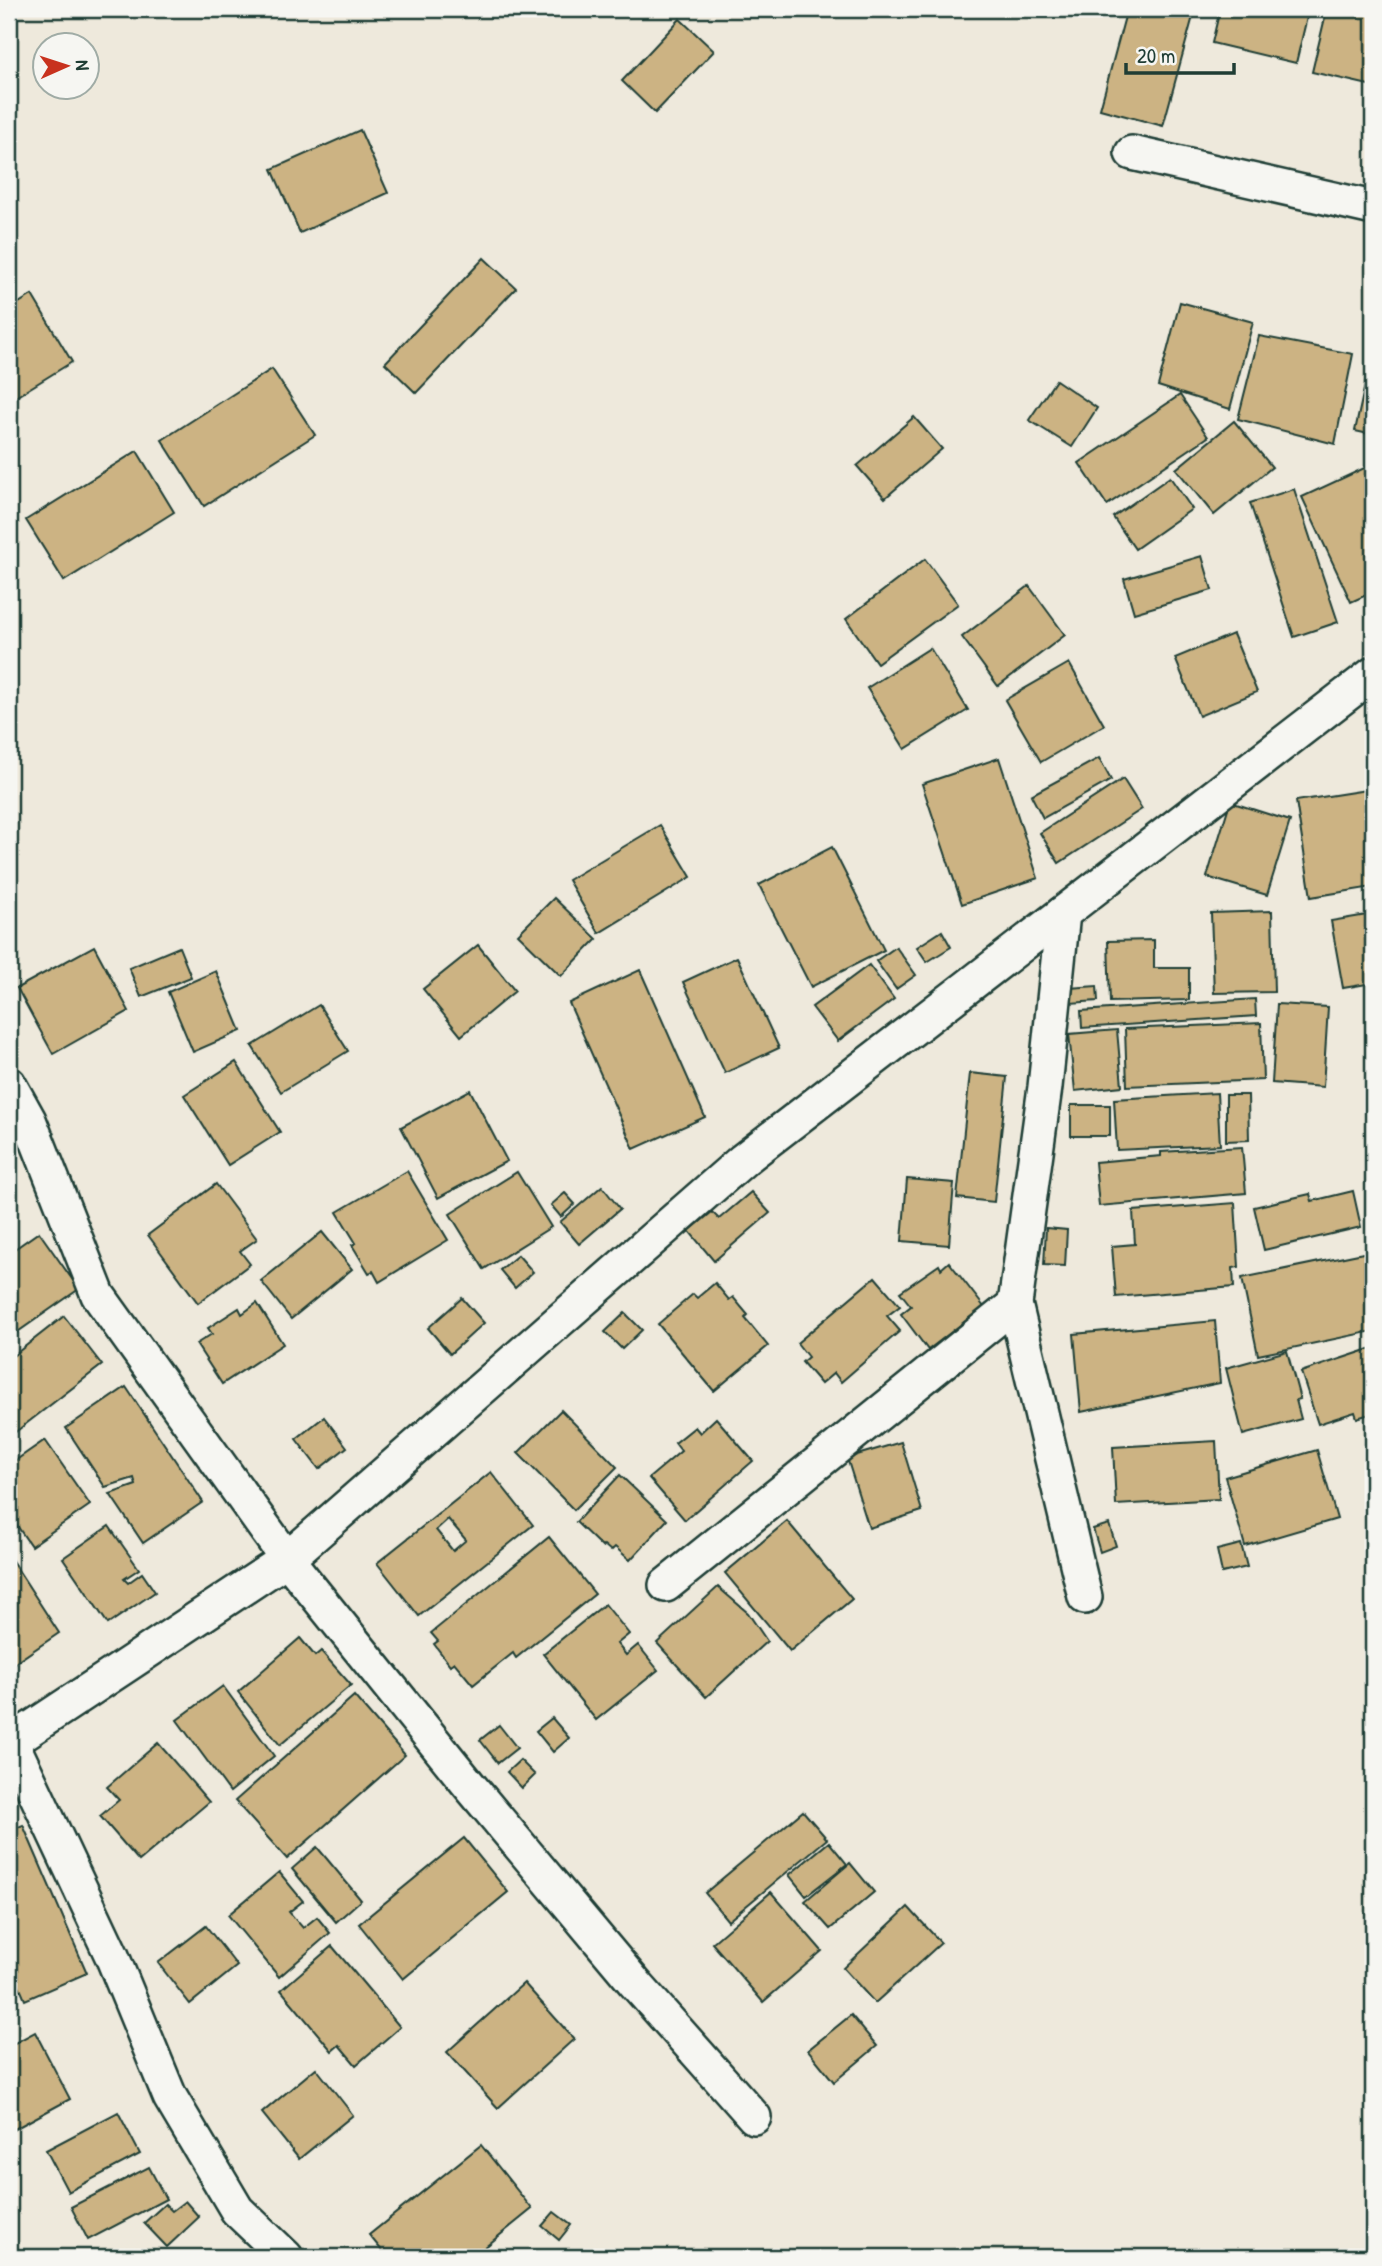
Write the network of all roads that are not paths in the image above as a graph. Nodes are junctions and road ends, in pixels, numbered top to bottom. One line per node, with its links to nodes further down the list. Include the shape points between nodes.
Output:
1 (1132, 153): 2 (street)
2 (1373, 208)
3 (1373, 674): 4 (street)
4 (1063, 913): 6 (street); 7 (street, via 743,1160)
5 (9, 1084): 7 (street, via 29,1120 98,1295)
6 (1015, 1304): 8 (street); 9 (street)
7 (287, 1559): 10 (street); 11 (street, via 634,1982)
8 (666, 1585)
9 (1084, 1597)
10 (10, 1742): 12 (street, via 112,1956 170,2097 237,2210)
11 (754, 2117)
12 (286, 2257)

